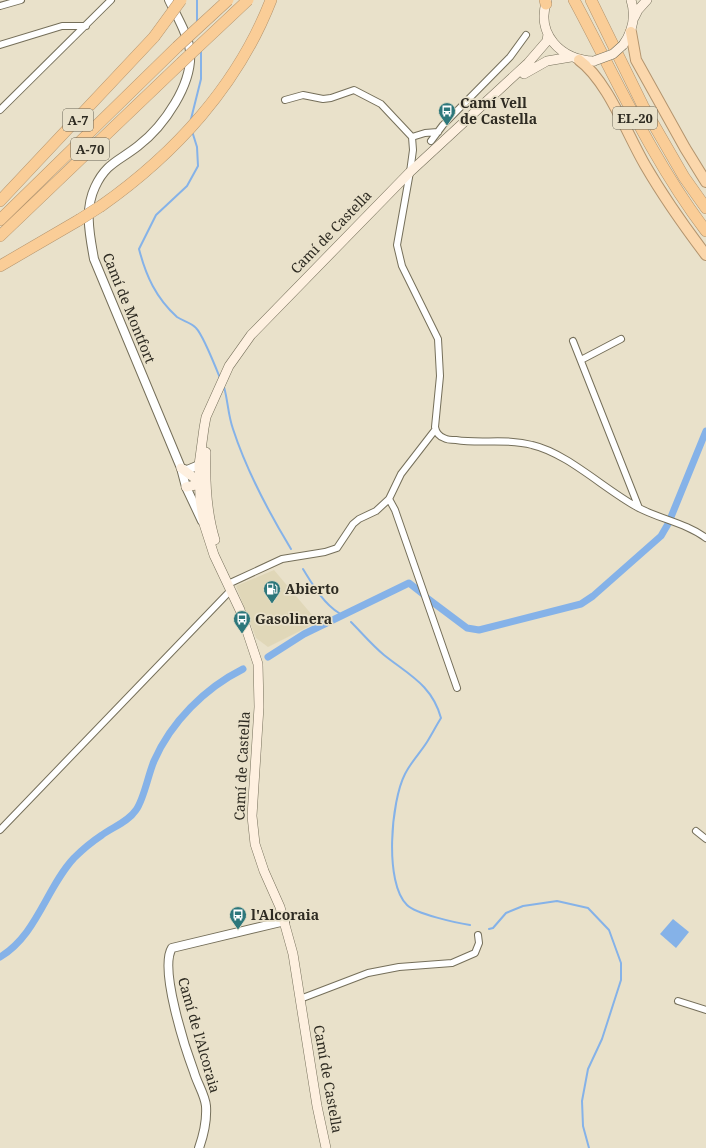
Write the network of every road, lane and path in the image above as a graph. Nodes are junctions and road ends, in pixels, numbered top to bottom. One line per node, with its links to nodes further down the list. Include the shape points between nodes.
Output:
1 (21, 0): 14 (street)
2 (111, 0): 16 (street)
3 (169, 0): 45 (street, Camí de Montfort, via 190,49 188,74 168,115 152,134 106,169 95,188 90,205 89,224 94,259)
4 (180, 0): 31 (highway, A-7, bridge, via 154,37)
5 (228, 0): 33 (highway, A-70, bridge)
6 (248, 0): 35 (highway, A-70, bridge)
7 (271, 0): 37 (highway, bridge, via 230,78 195,124 169,151 130,186 101,206)
8 (574, 0): 34 (highway, EL-20, via 656,155)
9 (587, 0): 22 (highway, EL-20, via 615,56)
10 (591, 0): 22 (highway)
11 (631, 0): 15 (main road)
12 (647, 0): 15 (main road)
13 (546, 1): 18 (main road, via 544,22)
14 (0, 6)
15 (634, 18): 17 (main road)
16 (86, 26): 20 (street, via 62,26); 25 (street)
17 (631, 32): 21 (main road, Camí de Castella, bridge, via 623,45 613,54 594,60); 30 (highway, via 636,60)
18 (548, 34): 21 (main road, via 557,48); 23 (main road, Camí de Castella, via 542,49)
19 (526, 35): 26 (street, via 494,74)
20 (0, 45)
21 (575, 58): 23 (main road, Camí de Castella, via 547,61 533,67); 36 (highway, via 594,74 645,165)
22 (624, 67): 32 (highway, EL-20, via 664,144)
23 (496, 93): 29 (main road, Camí de Castella)
24 (285, 100): 27 (street, via 303,95 331,98 354,90 382,104)
25 (0, 110)
26 (438, 132): 27 (street); 28 (street)
27 (412, 137): 29 (street)
28 (431, 141)
29 (410, 172): 41 (main road, Camí de Castella, via 251,335 229,366); 42 (street, via 397,245 402,266 438,339 440,376)
30 (706, 182)
31 (0, 201)
32 (706, 208)
33 (0, 220)
34 (706, 231)
35 (0, 236)
36 (706, 256)
37 (0, 266)
38 (621, 340): 40 (street)
39 (573, 341): 40 (street)
40 (581, 360): 49 (street)
41 (210, 409): 43 (main road, Camí de Castella); 44 (main road, Camí de Castella, via 204,428)
42 (435, 430): 48 (street, via 401,474); 49 (street, via 444,439 469,442 510,441 533,445 571,464)
43 (206, 447): 46 (main road); 50 (main road, Camí de Castella)
44 (199, 465): 45 (street, via 187,470); 46 (main road, Camí de Castella)
45 (181, 468): 46 (main road); 47 (street, Camí de Montfort)
46 (200, 484): 47 (main road); 50 (main road, Camí de Castella)
47 (186, 487): 50 (street, Camí de Montfort)
48 (389, 499): 52 (street, via 376,511 353,524 338,548 282,559); 53 (street, via 396,510)
49 (639, 508): 51 (street, via 691,529)
50 (208, 526): 52 (main road, Camí de Castella, via 223,562)
51 (706, 538)
52 (229, 587): 54 (street); 57 (main road, Camí de Castella, via 258,664 259,707 252,816 255,844)
53 (457, 688)
54 (0, 830)
55 (696, 831): 56 (street)
56 (706, 839)
57 (285, 921): 59 (main road, Camí de Castella); 62 (street, Camí de l'Alcoraia, via 172,948 168,954 171,993 191,1064 206,1104 206,1126)
58 (478, 935): 59 (street, via 479,943 475,953 452,963 399,967 368,973)
59 (300, 999): 63 (main road, Camí de Castella)
60 (678, 1001): 61 (street)
61 (706, 1010)
62 (199, 1148)
63 (326, 1148)

